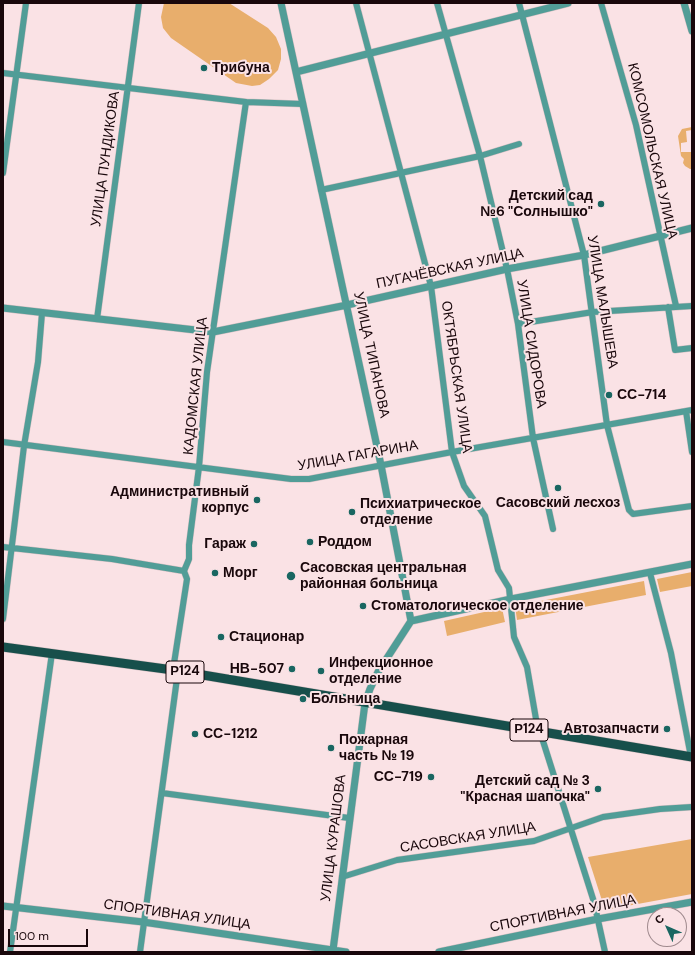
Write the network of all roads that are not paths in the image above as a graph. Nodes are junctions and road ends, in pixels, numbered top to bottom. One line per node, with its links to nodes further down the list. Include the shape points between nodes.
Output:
1 (26, 3): 16 (street)
2 (139, 3): 17 (street, УЛИЦА ПУНДИКОВА)
3 (281, 3): 14 (street, УЛИЦА ТИПАНОВА)
4 (356, 3): 13 (street, ОКТЯБРЬСКАЯ УЛИЦА)
5 (437, 3): 12 (street, УЛИЦА СИДОРОВА)
6 (519, 3): 10 (street, УЛИЦА МАЛЫШЕВА)
7 (568, 3): 10 (street)
8 (601, 3): 26 (street, КОМСОМОЛЬСКАЯ УЛИЦА, via 636,125)
9 (684, 3): 11 (street)
10 (522, 14): 12 (street); 27 (street, УЛИЦА МАЛЫШЕВА)
11 (692, 31)
12 (447, 33): 13 (street); 21 (street, УЛИЦА СИДОРОВА)
13 (370, 54): 14 (street); 23 (street, ОКТЯБРЬСКАЯ УЛИЦА)
14 (296, 72): 19 (street, УЛИЦА ТИПАНОВА)
15 (3, 73): 16 (street)
16 (15, 74): 17 (street); 22 (street)
17 (128, 88): 18 (street); 37 (street, УЛИЦА ПУНДИКОВА)
18 (246, 102): 19 (street); 39 (street, КАДОМСКАЯ УЛИЦА)
19 (303, 104): 24 (street, УЛИЦА ТИПАНОВА)
20 (519, 144): 21 (street)
21 (480, 156): 23 (street); 28 (street, УЛИЦА СИДОРОВА)
22 (3, 173)
23 (401, 173): 24 (street); 29 (street, ОКТЯБРЬСКАЯ УЛИЦА)
24 (321, 190): 30 (street, УЛИЦА ТИПАНОВА)
25 (692, 228): 26 (street, ПУГАЧЁВСКАЯ УЛИЦА)
26 (660, 235): 27 (street, ПУГАЧЁВСКАЯ УЛИЦА); 32 (street, КОМСОМОЛЬСКАЯ УЛИЦА)
27 (584, 255): 28 (street, ПУГАЧЁВСКАЯ УЛИЦА); 35 (street, УЛИЦА МАЛЫШЕВА)
28 (507, 269): 29 (street, ПУГАЧЁВСКАЯ УЛИЦА); 38 (street, УЛИЦА СИДОРОВА)
29 (431, 286): 30 (street, ПУГАЧЁВСКАЯ УЛИЦА); 46 (street, ОКТЯБРЬСКАЯ УЛИЦА)
30 (347, 305): 39 (street, ПУГАЧЁВСКАЯ УЛИЦА); 48 (street, УЛИЦА ТИПАНОВА)
31 (668, 306): 32 (street); 35 (street); 40 (street, via 674,350)
32 (676, 306): 33 (street)
33 (692, 306)
34 (3, 308): 36 (street, ПУГАЧЁВСКАЯ УЛИЦА)
35 (593, 312): 38 (street); 42 (street, УЛИЦА МАЛЫШЕВА)
36 (42, 313): 37 (street, ПУГАЧЁВСКАЯ УЛИЦА); 45 (street, via 33,399)
37 (97, 319): 39 (street, ПУГАЧЁВСКАЯ УЛИЦА)
38 (518, 324): 43 (street, УЛИЦА СИДОРОВА)
39 (213, 332): 49 (street, КАДОМСКАЯ УЛИЦА)
40 (692, 348)
41 (689, 411): 42 (street, УЛИЦА ГАГАРИНА); 47 (street)
42 (608, 425): 43 (street, УЛИЦА ГАГАРИНА); 50 (street, УЛИЦА МАЛЫШЕВА, via 630,513)
43 (534, 438): 46 (street, УЛИЦА ГАГАРИНА); 51 (street, УЛИЦА СИДОРОВА)
44 (3, 442): 45 (street, УЛИЦА ГАГАРИНА)
45 (24, 446): 49 (street, УЛИЦА ГАГАРИНА); 53 (street)
46 (452, 452): 48 (street, УЛИЦА ГАГАРИНА); 57 (street, ОКТЯБРЬСКАЯ УЛИЦА, via 464,486 485,516 498,570 509,588)
47 (692, 452)
48 (381, 465): 49 (street, УЛИЦА ГАГАРИНА, via 303,479); 59 (street, УЛИЦА ТИПАНОВА)
49 (199, 467): 55 (street, КАДОМСКАЯ УЛИЦА, via 189,560)
50 (692, 506)
51 (553, 529)
52 (3, 547): 53 (street)
53 (12, 548): 55 (street, via 112,559); 58 (street)
54 (692, 564): 56 (street)
55 (184, 571): 62 (street, КАДОМСКАЯ УЛИЦА, via 187,579)
56 (650, 572): 57 (street); 65 (street, via 671,654)
57 (511, 598): 59 (street); 64 (street, ОКТЯБРЬСКАЯ УЛИЦА, via 514,637 527,667 529,688)
58 (3, 619)
59 (411, 621): 63 (street, via 378,672)
60 (3, 647): 61 (main road, Р124)
61 (52, 653): 62 (main road, Р124); 73 (street)
62 (175, 671): 63 (main road, Р124); 66 (street, КАДОМСКАЯ УЛИЦА)
63 (365, 703): 64 (main road, Р124); 68 (street, УЛИЦА КУРАШОВА)
64 (540, 732): 65 (main road, Р124); 69 (street, ОКТЯБРЬСКАЯ УЛИЦА)
65 (692, 757)
66 (162, 792): 68 (street); 75 (street, КАДОМСКАЯ УЛИЦА)
67 (692, 807): 69 (street, САСОВСКАЯ УЛИЦА, via 602,817)
68 (349, 818): 70 (street, УЛИЦА КУРАШОВА)
69 (571, 829): 70 (street, САСОВСКАЯ УЛИЦА, via 534,841 397,860); 74 (street, ОКТЯБРЬСКАЯ УЛИЦА)
70 (342, 877): 76 (street, УЛИЦА КУРАШОВА)
71 (692, 902): 74 (street, СПОРТИВНАЯ УЛИЦА)
72 (3, 906): 73 (street, СПОРТИВНАЯ УЛИЦА)
73 (16, 907): 75 (street, СПОРТИВНАЯ УЛИЦА); 77 (street)
74 (598, 919): 80 (street, СПОРТИВНАЯ УЛИЦА); 81 (street, ОКТЯБРЬСКАЯ УЛИЦА)
75 (143, 922): 76 (street, СПОРТИВНАЯ УЛИЦА); 78 (street, КАДОМСКАЯ УЛИЦА)
76 (333, 951): 79 (street, СПОРТИВНАЯ УЛИЦА)
77 (10, 952)
78 (140, 952)
79 (346, 952)
80 (439, 952)
81 (605, 952)

